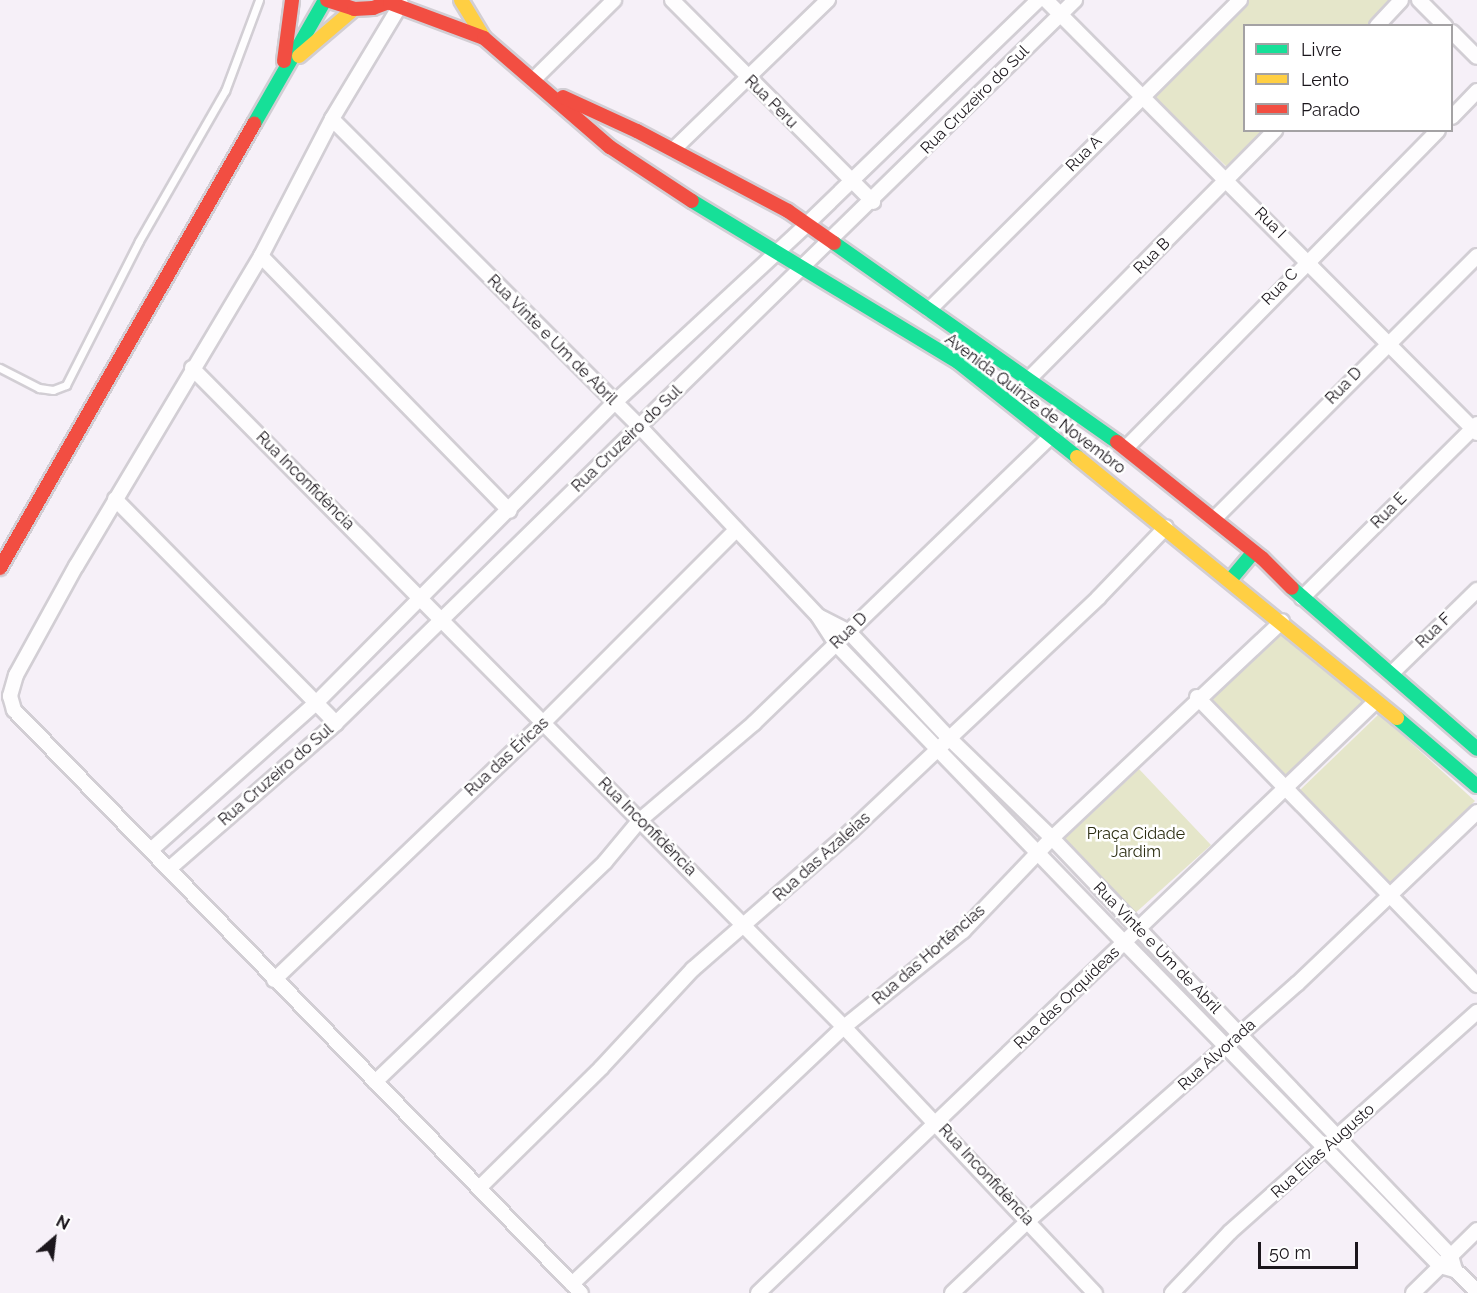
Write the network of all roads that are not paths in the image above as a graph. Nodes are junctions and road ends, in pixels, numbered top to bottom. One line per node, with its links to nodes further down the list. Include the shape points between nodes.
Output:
1 (259, 0): 46 (lane, via 225,92 139,241 66,385 53,390 39,388)
2 (292, 0): 22 (main road)
3 (326, 0): 15 (main road); 22 (main road)
4 (461, 0): 20 (main road, Avenida Quinze de Novembro)
5 (614, 0): 24 (street)
6 (672, 0): 23 (street, Rua Peru)
7 (828, 0): 23 (street)
8 (1038, 0): 34 (street, Rua Cruzeiro do Sul)
9 (1046, 0): 16 (street, Rua I)
10 (1075, 0): 16 (street, Rua Cruzeiro do Sul)
11 (1240, 0): 27 (street, Rua A)
12 (1401, 0): 17 (street)
13 (1419, 0): 18 (street)
14 (395, 2): 15 (main road); 20 (main road, Avenida Quinze de Novembro); 29 (street)
15 (354, 9): 22 (main road)
16 (1061, 15): 27 (street, Rua I); 35 (street, Rua Cruzeiro do Sul)
17 (1379, 24)
18 (1443, 24)
19 (1453, 33): 21 (street)
20 (484, 38): 24 (main road, Avenida Quinze de Novembro)
21 (1477, 57)
22 (282, 71): 60 (main road)
23 (747, 78): 32 (street); 34 (street, Rua Peru)
24 (533, 80): 25 (main road, Avenida Quinze de Novembro)
25 (546, 89): 32 (main road, Avenida Quinze de Novembro); 38 (main road, Avenida Quinze de Novembro, via 610,147)
26 (1477, 92): 28 (street)
27 (1142, 96): 33 (street, Rua I); 43 (street, Rua A)
28 (1453, 116)
29 (332, 119): 39 (street); 49 (street, Rua Vinte e Um de Abril)
30 (1273, 132): 33 (street, Rua B)
31 (1436, 132): 41 (street, Rua C)
32 (672, 150): 36 (main road, Avenida Quinze de Novembro)
33 (1227, 180): 41 (street, Rua I); 48 (street, Rua B)
34 (851, 181): 35 (street, Rua Peru); 36 (street, Rua Cruzeiro do Sul)
35 (873, 202): 37 (street, Rua Cruzeiro do Sul)
36 (807, 224): 37 (main road, Avenida Quinze de Novembro); 38 (street, Rua Cruzeiro do Sul)
37 (832, 242): 42 (street, Rua Cruzeiro do Sul); 43 (main road, Avenida Quinze de Novembro)
38 (774, 253): 42 (main road, Avenida Quinze de Novembro); 49 (street, Rua Cruzeiro do Sul)
39 (261, 256): 47 (street); 55 (street)
40 (1477, 256): 44 (street, Rua D)
41 (1307, 260): 44 (street, Rua I); 53 (street, Rua C)
42 (803, 268): 45 (main road, Avenida Quinze de Novembro); 50 (street, Rua Cruzeiro do Sul)
43 (935, 314): 45 (main road); 48 (main road, Avenida Quinze de Novembro)
44 (1389, 341): 51 (street, Rua I); 56 (street, Rua D)
45 (927, 343): 52 (main road, Avenida Quinze de Novembro, via 958,362)
46 (0, 368)
47 (192, 368): 54 (street); 64 (street, Rua Inconfidência)
48 (1027, 381): 53 (main road, Avenida Quinze de Novembro)
49 (614, 403): 50 (street, Rua Vinte e Um de Abril); 55 (street, Rua Cruzeiro do Sul)
50 (640, 428): 58 (street, Rua Vinte e Um de Abril); 66 (street, Rua Cruzeiro do Sul)
51 (1476, 428): 63 (street, Rua E)
52 (1052, 435): 57 (main road, Avenida Quinze de Novembro); 68 (street, Rua D)
53 (1126, 448): 56 (main road, Avenida Quinze de Novembro)
54 (115, 499): 72 (street); 84 (street, via 16,675 10,696 14,710)
55 (510, 511): 64 (street, Rua Cruzeiro do Sul)
56 (1214, 519): 59 (main road, Avenida Quinze de Novembro)
57 (1166, 527): 61 (main road, Avenida Quinze de Novembro); 76 (street, Rua das Azaleias)
58 (736, 530): 65 (street, Rua Vinte e Um de Abril); 74 (street, Rua das Éricas)
59 (1254, 552): 61 (main road); 63 (main road, Avenida Quinze de Novembro)
60 (0, 568)
61 (1231, 579): 67 (main road, Avenida Quinze de Novembro)
62 (1477, 590): 70 (street, Rua F)
63 (1302, 598): 70 (main road, Avenida Quinze de Novembro)
64 (423, 599): 66 (street, Rua Inconfidência); 72 (street, Rua Cruzeiro do Sul)
65 (818, 616): 68 (street, Rua Vinte e Um de Abril); 69 (street, Rua Vinte e Um de Abril)
66 (441, 619): 74 (street, Rua Inconfidência); 75 (street, Rua Cruzeiro do Sul)
67 (1282, 621): 71 (street, Rua das Hortências); 73 (main road, Avenida Quinze de Novembro)
68 (849, 632): 69 (street, Rua D); 76 (street, Rua Vinte e Um de Abril)
69 (836, 644): 78 (street, Rua Vinte e Um de Abril); 82 (street, Rua D, via 754,723)
70 (1392, 673): 77 (main road, Avenida Quinze de Novembro)
71 (1197, 697): 80 (street); 83 (street, Rua das Hortências)
72 (316, 702): 75 (street); 84 (street, Rua Cruzeiro do Sul)
73 (1375, 702): 79 (main road, Avenida Quinze de Novembro); 80 (street, Rua das Orquídeas)
74 (544, 722): 82 (street, Rua Inconfidência); 91 (street, Rua das Éricas)
75 (336, 723): 86 (street, Rua Cruzeiro do Sul)
76 (950, 739): 78 (street, Rua das Azaleias); 83 (street, Rua Vinte e Um de Abril)
77 (1477, 749)
78 (938, 750): 85 (street, Rua Vinte e Um de Abril); 88 (street, Rua das Azaleias)
79 (1477, 786)
80 (1286, 787): 87 (street); 89 (street, Rua das Orquídeas)
81 (1477, 812): 87 (street, Rua Alvorada)
82 (639, 820): 88 (street, Rua Inconfidência); 97 (street, Rua D, via 605,862)
83 (1052, 838): 85 (street, Rua das Hortências); 89 (street, Rua Vinte e Um de Abril)
84 (152, 849): 86 (street)
85 (1038, 854): 90 (street, Rua Vinte e Um de Abril); 94 (street, Rua das Hortências, via 963,931)
86 (170, 868): 91 (street)
87 (1392, 897): 92 (street); 95 (street, Rua Alvorada)
88 (744, 925): 94 (street, Rua Inconfidência); 101 (street, Rua das Azaleias, via 693,969 601,1068)
89 (1138, 930): 90 (street, Rua das Orquídeas); 95 (street, Rua Vinte e Um de Abril)
90 (1125, 943): 96 (street, Rua Vinte e Um de Abril); 98 (street, Rua das Orquídeas)
91 (274, 980): 97 (street)
92 (1477, 985)
93 (1477, 1012): 99 (street, Rua Elias Augusto)
94 (844, 1027): 98 (street, Rua Inconfidência); 107 (street, Rua das Hortências)
95 (1240, 1035): 96 (street, Rua Alvorada); 99 (street, Rua Vinte e Um de Abril)
96 (1228, 1047): 100 (street, Rua Vinte e Um de Abril); 102 (street, Rua Alvorada)
97 (375, 1082): 101 (street)
98 (937, 1123): 102 (street, Rua Inconfidência); 109 (street, Rua das Orquídeas)
99 (1339, 1137): 100 (street, Rua Elias Augusto); 104 (street, Rua Vinte e Um de Abril)
100 (1327, 1148): 105 (street, Rua Vinte e Um de Abril); 112 (street, Rua Elias Augusto, via 1230,1232)
101 (479, 1188): 107 (street)
102 (1028, 1221): 110 (street, Rua Alvorada); 111 (street, Rua Inconfidência)
103 (1477, 1230): 104 (street)
104 (1451, 1256): 105 (street); 106 (street, Rua Vinte e Um de Abril)
105 (1440, 1266): 106 (street); 113 (street)
106 (1455, 1270): 108 (street)
107 (577, 1288)
108 (1477, 1291)
109 (758, 1293)
110 (952, 1293)
111 (1095, 1293)
112 (1172, 1293)
113 (1413, 1293)

